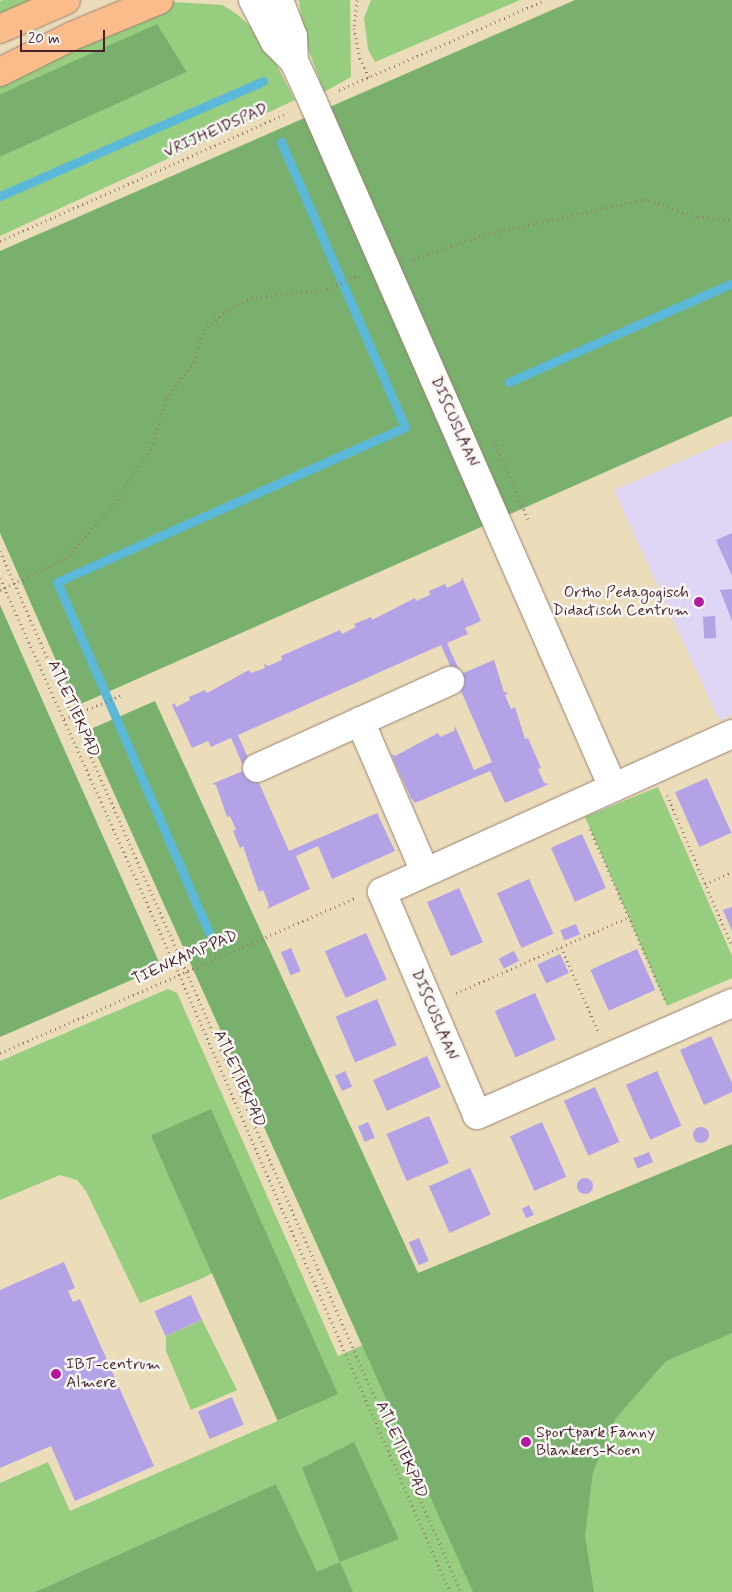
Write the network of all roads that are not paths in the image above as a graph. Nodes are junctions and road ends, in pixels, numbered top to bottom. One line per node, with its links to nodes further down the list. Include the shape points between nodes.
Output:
1 (66, 0): 5 (main road)
2 (159, 0): 7 (main road, via 72,36)
3 (253, 0): 6 (street, DISCUSLAAN, via 275,42)
4 (279, 0): 6 (street, DISCUSLAAN, via 292,36)
5 (0, 29)
6 (294, 61): 12 (street, DISCUSLAAN)
7 (0, 72)
8 (450, 681): 9 (street)
9 (360, 721): 11 (street); 13 (street)
10 (732, 734): 12 (street)
11 (257, 768)
12 (612, 786): 13 (street)
13 (425, 872): 14 (street, DISCUSLAAN, via 382,892 477,1115)
14 (732, 1003)

